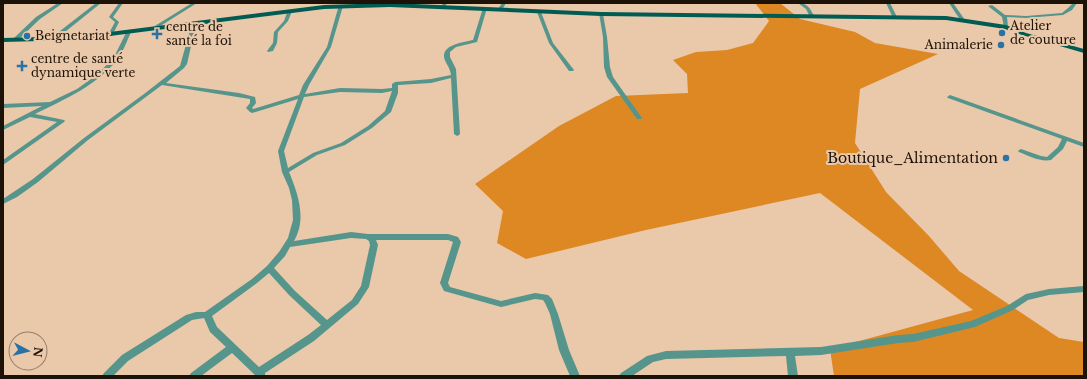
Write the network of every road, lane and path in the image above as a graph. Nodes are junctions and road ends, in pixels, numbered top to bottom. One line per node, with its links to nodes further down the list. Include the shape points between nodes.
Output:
1 (61, 3): 29 (street, via 38,18)
2 (99, 3): 30 (street)
3 (121, 3): 28 (street, via 111,17 117,22)
4 (195, 3): 26 (street)
5 (504, 3): 16 (street)
6 (800, 3): 20 (street, via 808,8)
7 (888, 3): 22 (street)
8 (951, 3): 23 (street)
9 (1075, 3): 21 (street, via 1063,14)
10 (377, 4): 12 (main road); 13 (main road)
11 (326, 5): 13 (main road); 17 (main road)
12 (444, 5): 15 (main road)
13 (341, 6): 38 (street, via 328,47 306,85)
14 (990, 6): 21 (street)
15 (485, 8): 16 (main road); 35 (street, via 475,41 454,46 448,52)
16 (500, 9): 18 (main road)
17 (290, 11): 24 (main road); 32 (street, via 286,21 276,32 275,43)
18 (539, 12): 19 (main road); 34 (street, via 551,43)
19 (601, 14): 20 (main road); 43 (street, via 610,77)
20 (812, 16): 22 (main road)
21 (1004, 16): 25 (street)
22 (895, 17): 23 (main road)
23 (963, 20): 25 (main road)
24 (194, 24): 26 (main road); 36 (street, via 184,64)
25 (1006, 27): 33 (main road)
26 (152, 30): 27 (main road)
27 (129, 32): 28 (main road); 40 (street, via 110,66 79,90)
28 (110, 35): 30 (main road)
29 (16, 39): 30 (main road); 31 (main road)
30 (53, 39)
31 (4, 41)
32 (270, 51)
33 (1084, 51)
34 (571, 70)
35 (453, 76): 37 (street, via 395,84); 45 (street)
36 (162, 84): 38 (street, via 253,98 249,108 252,111); 51 (street, via 101,128 27,187)
37 (395, 89): 38 (street, via 340,90); 50 (street, via 388,112 370,127 343,144 315,154)
38 (303, 96): 50 (street, via 281,151)
39 (950, 97): 46 (street)
40 (49, 104): 41 (street); 42 (street)
41 (3, 106)
42 (31, 115): 44 (street); 49 (street, via 62,121)
43 (639, 118)
44 (3, 128)
45 (457, 134)
46 (1065, 139): 47 (street); 48 (street, via 1061,148 1049,159)
47 (1084, 145)
48 (1021, 151)
49 (3, 163)
50 (285, 172): 53 (street, via 296,199 297,213)
51 (3, 202)
52 (368, 237): 53 (street, via 351,235); 57 (street, via 372,238 374,245 363,291 355,302); 63 (street, via 452,238 457,242 444,283 447,289 501,304 535,296 545,297 549,300 564,350)
53 (289, 244): 54 (street)
54 (270, 269): 56 (street); 57 (street)
55 (1084, 289): 59 (street, via 1026,297 1010,308 972,324 913,338 821,351)
56 (207, 315): 58 (street, via 213,329); 61 (street, via 189,317 125,358)
57 (327, 325): 60 (street)
58 (233, 347): 60 (street); 62 (street)
59 (790, 352): 64 (street, via 658,356); 65 (street)
60 (260, 374)
61 (107, 376)
62 (194, 376)
63 (576, 376)
64 (624, 376)
65 (793, 376)

